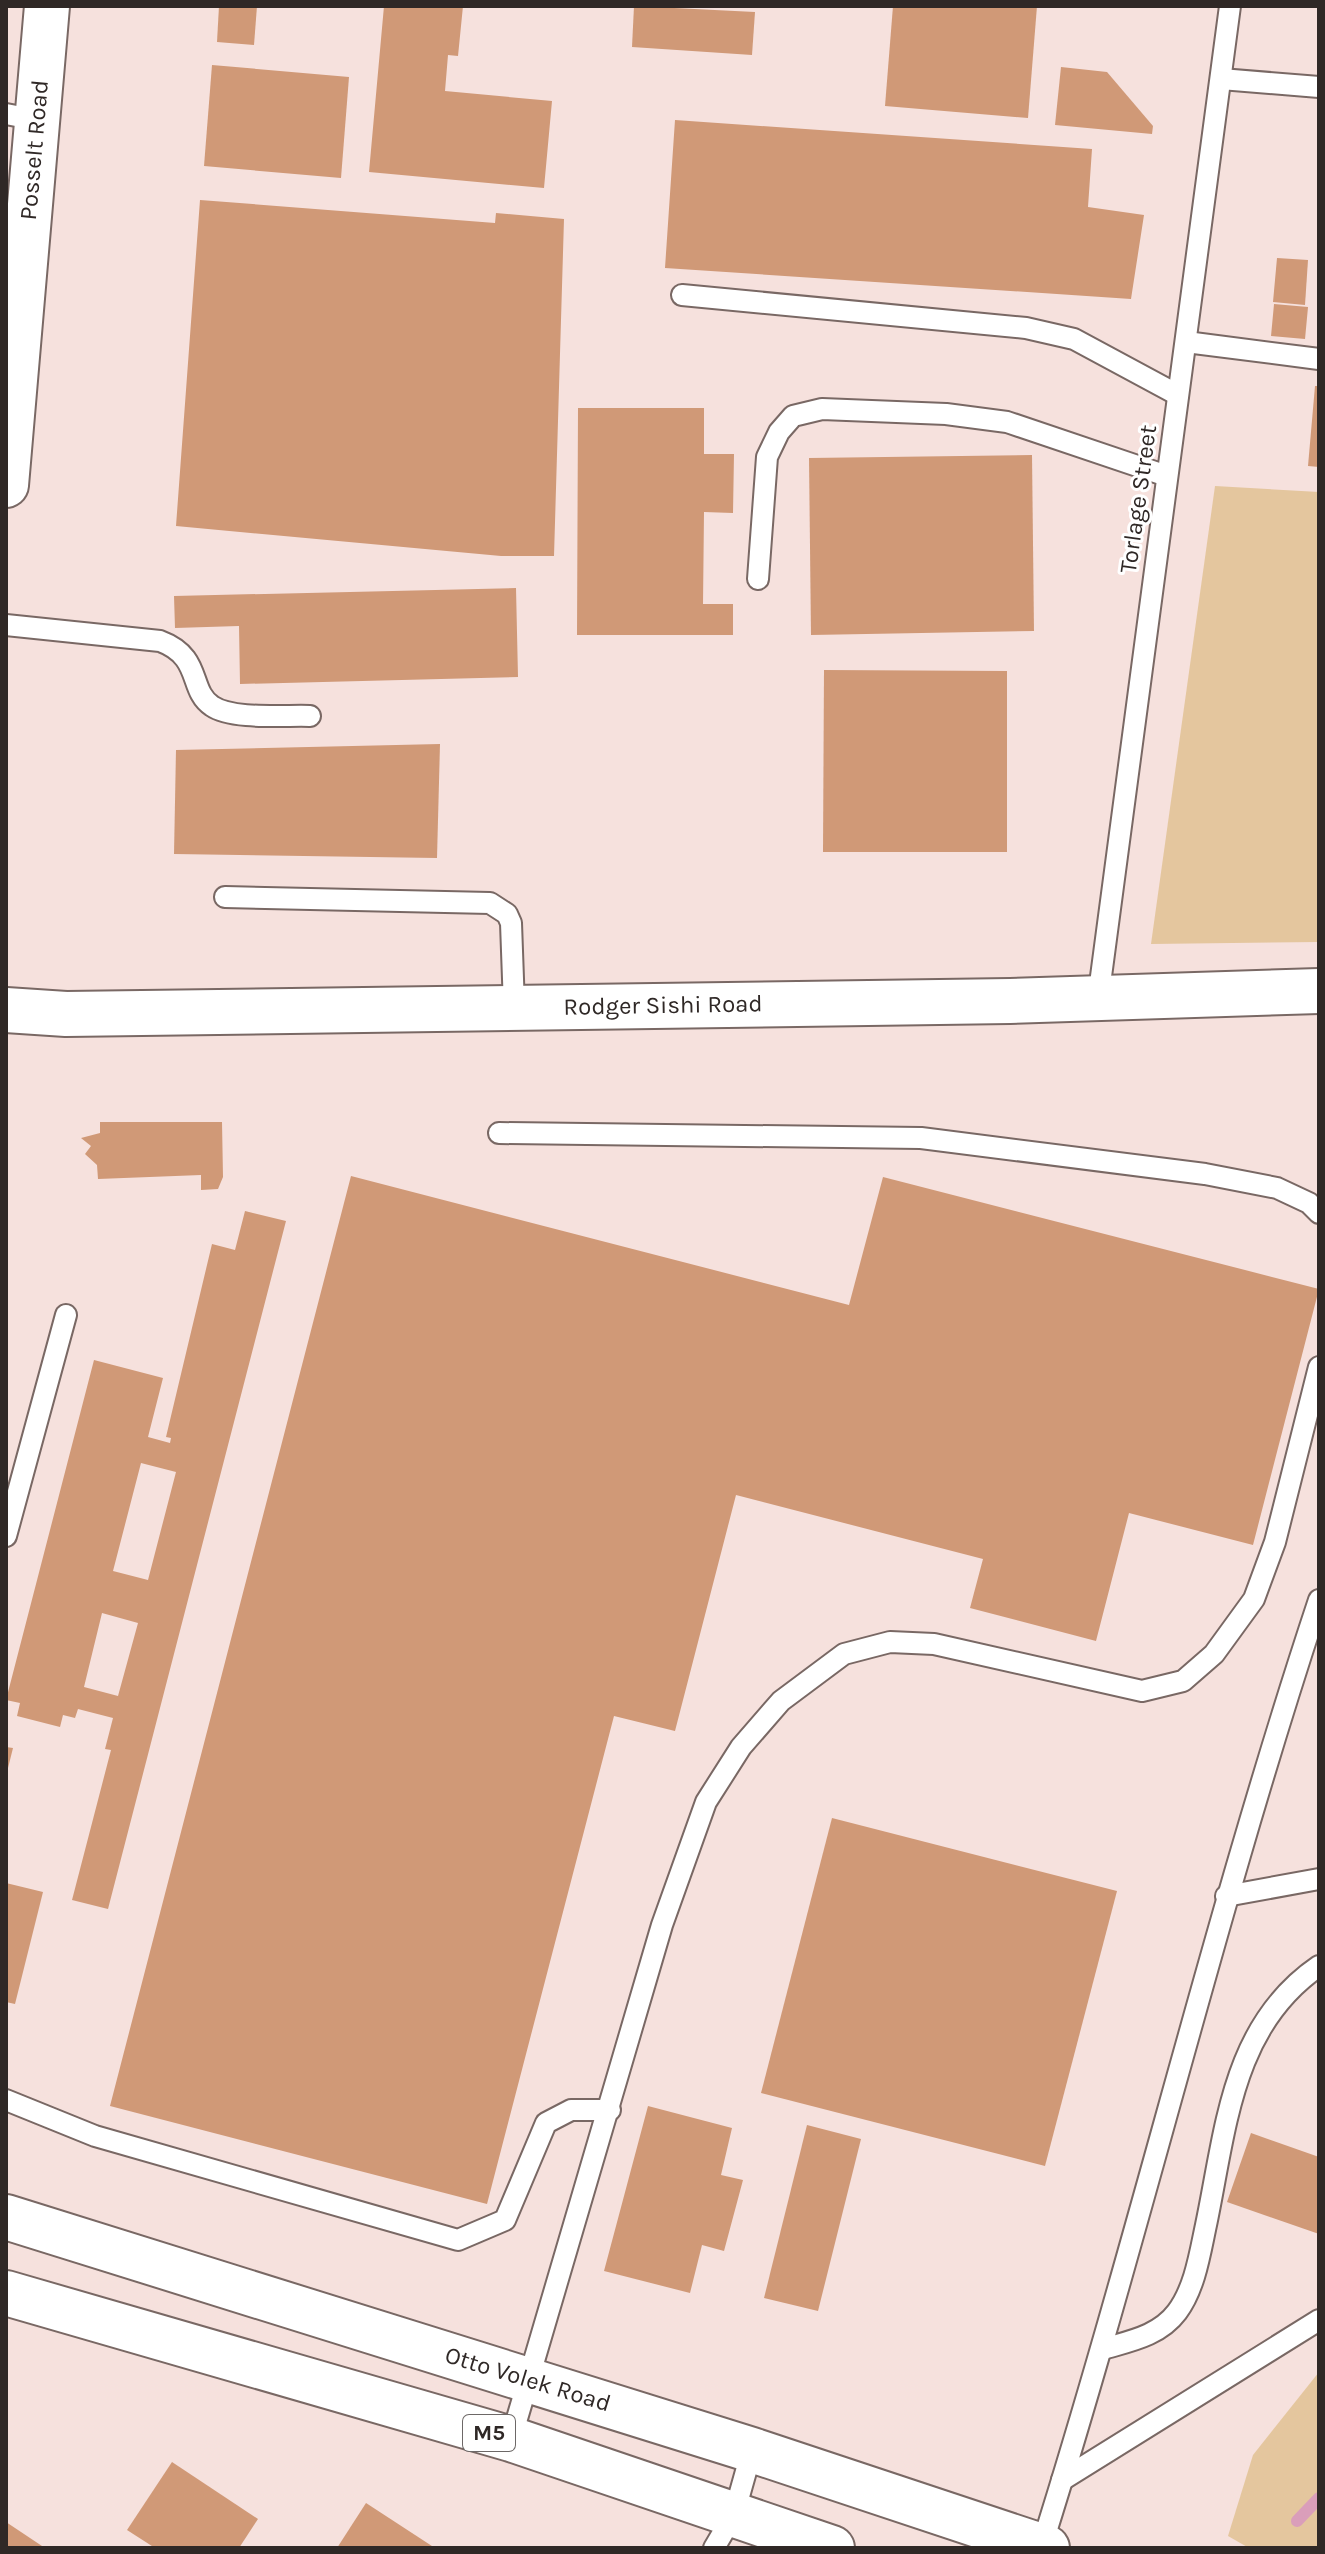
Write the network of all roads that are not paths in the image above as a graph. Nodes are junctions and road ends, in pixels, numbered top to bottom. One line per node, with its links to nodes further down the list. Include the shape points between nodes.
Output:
1 (47, 6): 5 (main road, Posselt Road)
2 (1230, 6): 3 (lane, Torlage Street)
3 (1221, 79): 4 (lane); 7 (lane, Torlage Street)
4 (1319, 87)
5 (22, 117): 11 (main road, Posselt Road)
6 (682, 295): 9 (lane, via 1026,328 1085,344)
7 (1186, 342): 8 (lane); 9 (lane, Torlage Street)
8 (1319, 359)
9 (1178, 395): 10 (lane, Torlage Street)
10 (1167, 476): 12 (lane, via 1007,422 822,409 793,416 767,457); 17 (lane, Torlage Street)
11 (6, 485)
12 (758, 579)
13 (6, 625): 14 (lane, via 160,641 182,653 214,708)
14 (310, 716)
15 (225, 897): 18 (lane, via 490,903 511,923)
16 (1319, 991): 17 (main road, Rodger Sishi Road)
17 (1098, 999): 18 (main road, Rodger Sishi Road)
18 (514, 1007): 19 (main road, Rodger Sishi Road, via 66,1014)
19 (6, 1010)
20 (499, 1133): 21 (lane, via 921,1138 1205,1174 1277,1188)
21 (1319, 1213)
22 (66, 1315): 24 (lane)
23 (1319, 1367): 30 (lane, via 1275,1542 1254,1599 1214,1654 1183,1681 1142,1691 934,1644 890,1642 844,1654 781,1701 741,1747 706,1802 662,1925)
24 (6, 1536)
25 (1318, 1607): 27 (lane)
26 (1319, 1879): 27 (lane)
27 (1226, 1896): 34 (lane)
28 (1319, 1966): 34 (lane, via 1271,2009 1247,2050 1233,2087 1197,2266 1177,2312 1152,2334)
29 (6, 2100): 30 (lane, via 95,2136 458,2240 505,2220 546,2123 571,2110)
30 (610, 2110): 35 (lane)
31 (6, 2217): 35 (main road, Otto Volek Road)
32 (6, 2293): 36 (main road, M5)
33 (1319, 2320): 38 (lane)
34 (1103, 2349): 38 (lane)
35 (529, 2380): 36 (lane); 37 (main road, Otto Volek Road)
36 (511, 2439): 39 (main road, M5)
37 (752, 2450): 39 (lane); 40 (main road, Otto Volek Road)
38 (1062, 2480): 40 (lane)
39 (724, 2531): 41 (main road, M5)
40 (1043, 2547)
41 (832, 2548)

